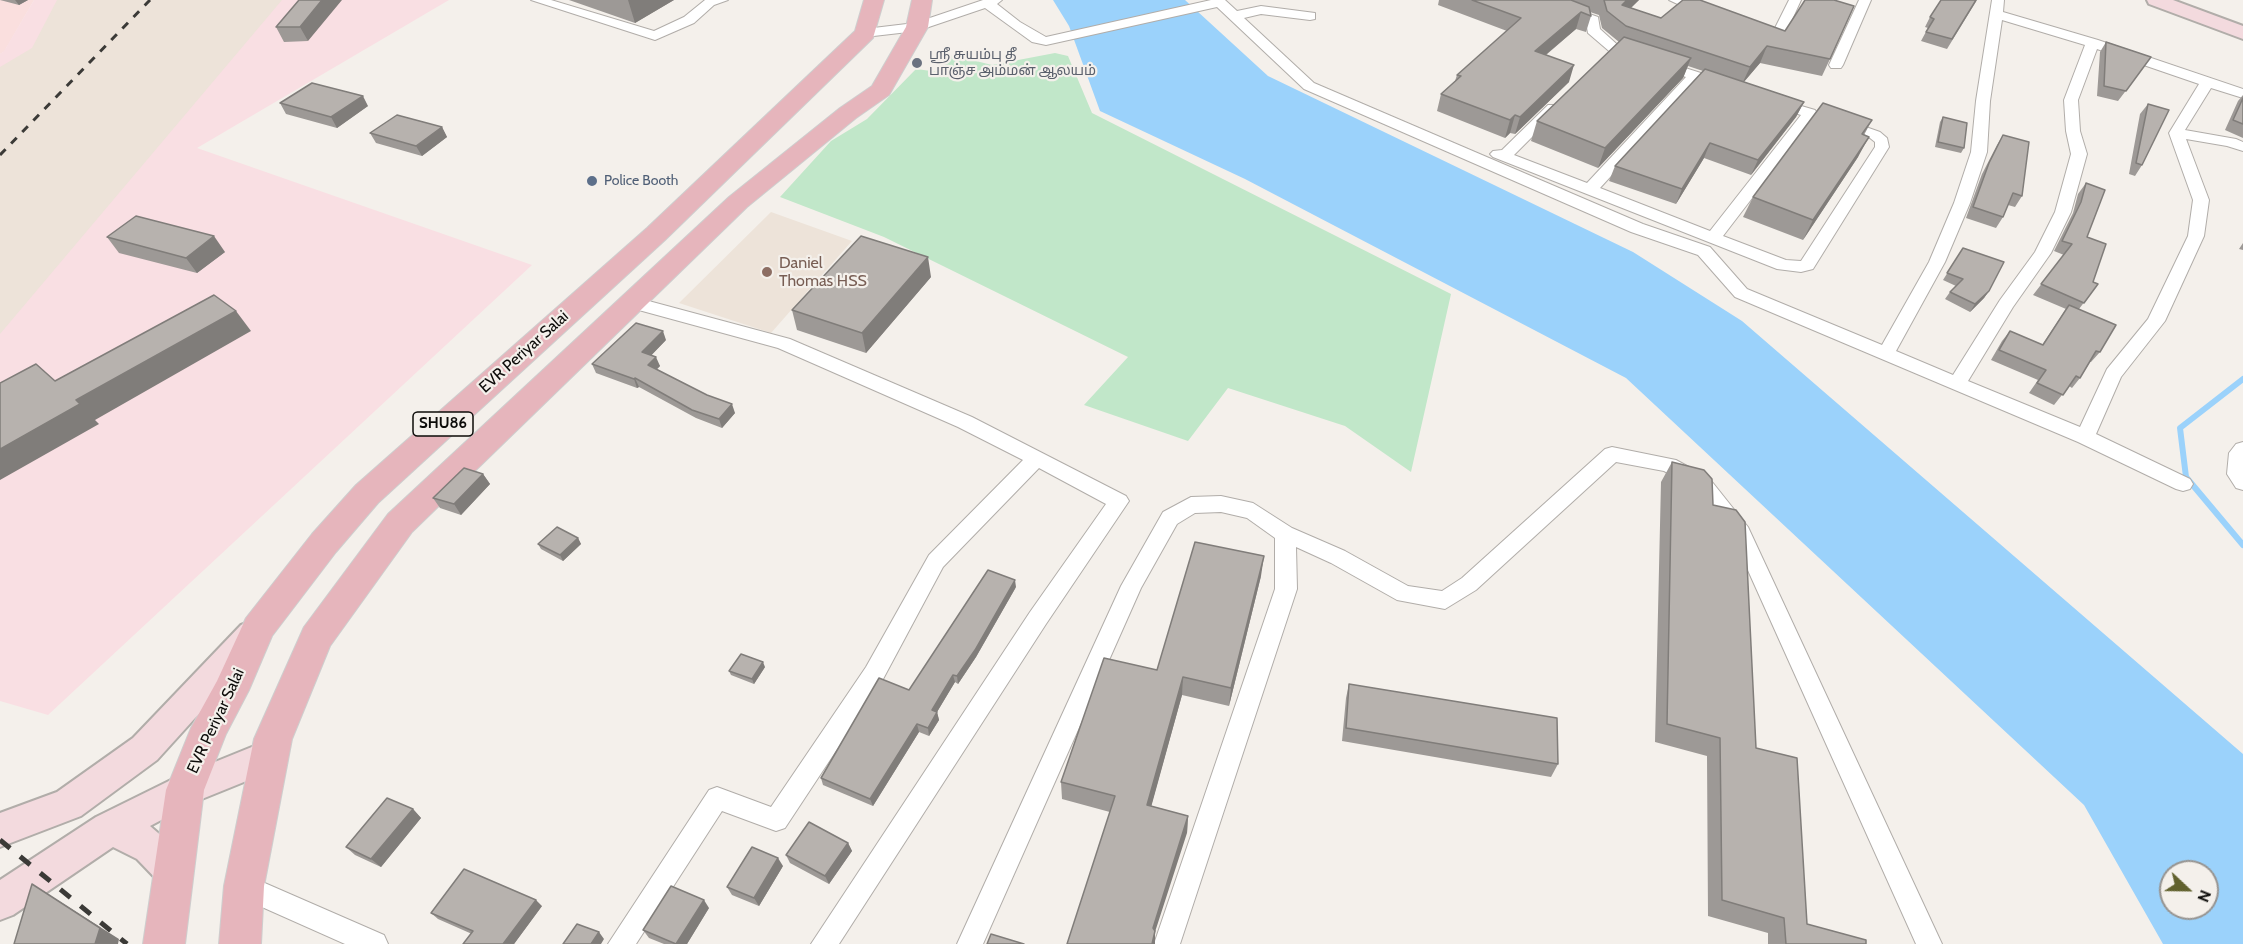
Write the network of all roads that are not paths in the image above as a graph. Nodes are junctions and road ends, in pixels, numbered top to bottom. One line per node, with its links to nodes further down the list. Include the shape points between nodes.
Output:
1 (537, 0): 9 (street, via 655,36 689,20)
2 (874, 0): 17 (main road)
3 (1537, 0): 20 (street, via 1593,20 1593,30)
4 (1675, 0): 5 (street, via 1686,4)
5 (1691, 0)
6 (1795, 0): 16 (street)
7 (1865, 0): 22 (street)
8 (2156, 0): 18 (street)
9 (714, 1)
10 (1218, 1): 11 (street, via 1053,41 1042,41 1014,25); 14 (street)
11 (991, 2): 13 (street)
12 (1996, 7): 19 (street); 39 (street, via 1979,152 1937,262)
13 (919, 13): 17 (street); 31 (main road, SHU86, via 881,90)
14 (1234, 16): 15 (street, via 1261,10); 25 (street)
15 (1310, 16)
16 (1780, 32)
17 (865, 33): 28 (main road, EVR Periyar Salai / SHU86)
18 (2243, 33)
19 (2093, 43): 24 (street); 40 (street, via 2071,99 2079,154 2063,212 2043,253)
20 (1614, 52)
21 (1644, 58): 23 (street)
22 (1836, 65)
23 (1695, 76): 26 (street); 36 (street)
24 (2208, 81): 27 (street); 33 (street)
25 (1310, 86): 35 (street); 39 (street, via 1637,228 1704,251 1741,293)
26 (1737, 90)
27 (2243, 94)
28 (801, 95): 31 (main road); 47 (main road, EVR Periyar Salai / SHU86, via 656,234 367,494)
29 (1758, 96): 32 (street)
30 (1564, 98): 35 (street)
31 (848, 113): 38 (main road, SHU86, via 738,202)
32 (1810, 113): 37 (street); 37 (street, via 1875,135 1882,141 1882,147 1807,265 1783,265)
33 (2176, 133): 34 (street); 41 (street, via 2202,200 2196,236 2156,321 2113,374)
34 (2243, 147)
35 (1505, 156): 36 (street)
36 (1590, 190): 37 (street)
37 (1713, 238)
38 (630, 302): 43 (street, via 784,343); 48 (main road, SHU86, via 400,523 316,638)
39 (1885, 355): 40 (street)
40 (1957, 384): 41 (street)
41 (2085, 437): 44 (street)
42 (2243, 449): 45 (street, via 2237,474)
43 (1037, 458): 58 (street, via 936,561 874,674 776,820 717,798); 59 (street, via 1119,501)
44 (2183, 484)
45 (2240, 488)
46 (1285, 534): 60 (street, via 1253,511 1221,504 1191,504 1170,518 1132,586); 61 (street, via 1286,589); 62 (street, via 1338,557 1404,594 1445,600 1468,584 1612,454 1669,465 1702,483 1741,533)
47 (258, 628): 49 (main road, EVR Periyar Salai / SHU86); 51 (street, via 145,749 69,804)
48 (269, 756): 49 (street); 53 (main road, SHU86)
49 (185, 790): 50 (street); 52 (main road, EVR Periyar Salai / SHU86)
50 (109, 829): 52 (street, via 136,838); 54 (street)
51 (0, 830)
52 (174, 871): 55 (main road, EVR Periyar Salai / SHU86)
53 (244, 886): 56 (main road, SHU86); 57 (street)
54 (0, 902)
55 (164, 944)
56 (240, 944)
57 (375, 944)
58 (621, 944)
59 (824, 944)
60 (970, 944)
61 (1167, 944)
62 (1929, 944)

